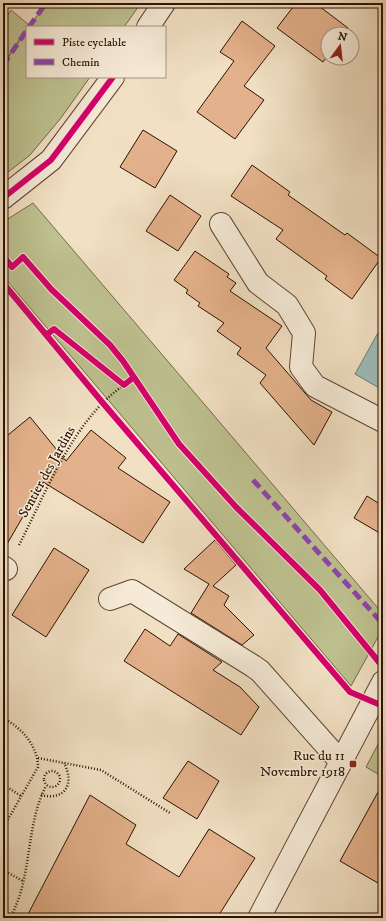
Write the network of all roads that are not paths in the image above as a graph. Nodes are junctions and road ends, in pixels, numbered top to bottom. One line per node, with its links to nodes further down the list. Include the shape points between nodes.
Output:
1 (164, 3): 2 (street)
2 (149, 26)
3 (108, 83): 4 (street, via 51,160)
4 (3, 198)
5 (221, 224): 6 (street, via 258,283 287,306 304,333 301,367 315,386)
6 (383, 420)
7 (110, 599): 9 (street, via 132,591 253,666)
8 (383, 682): 9 (street)
9 (342, 762): 10 (street)
10 (259, 918)

